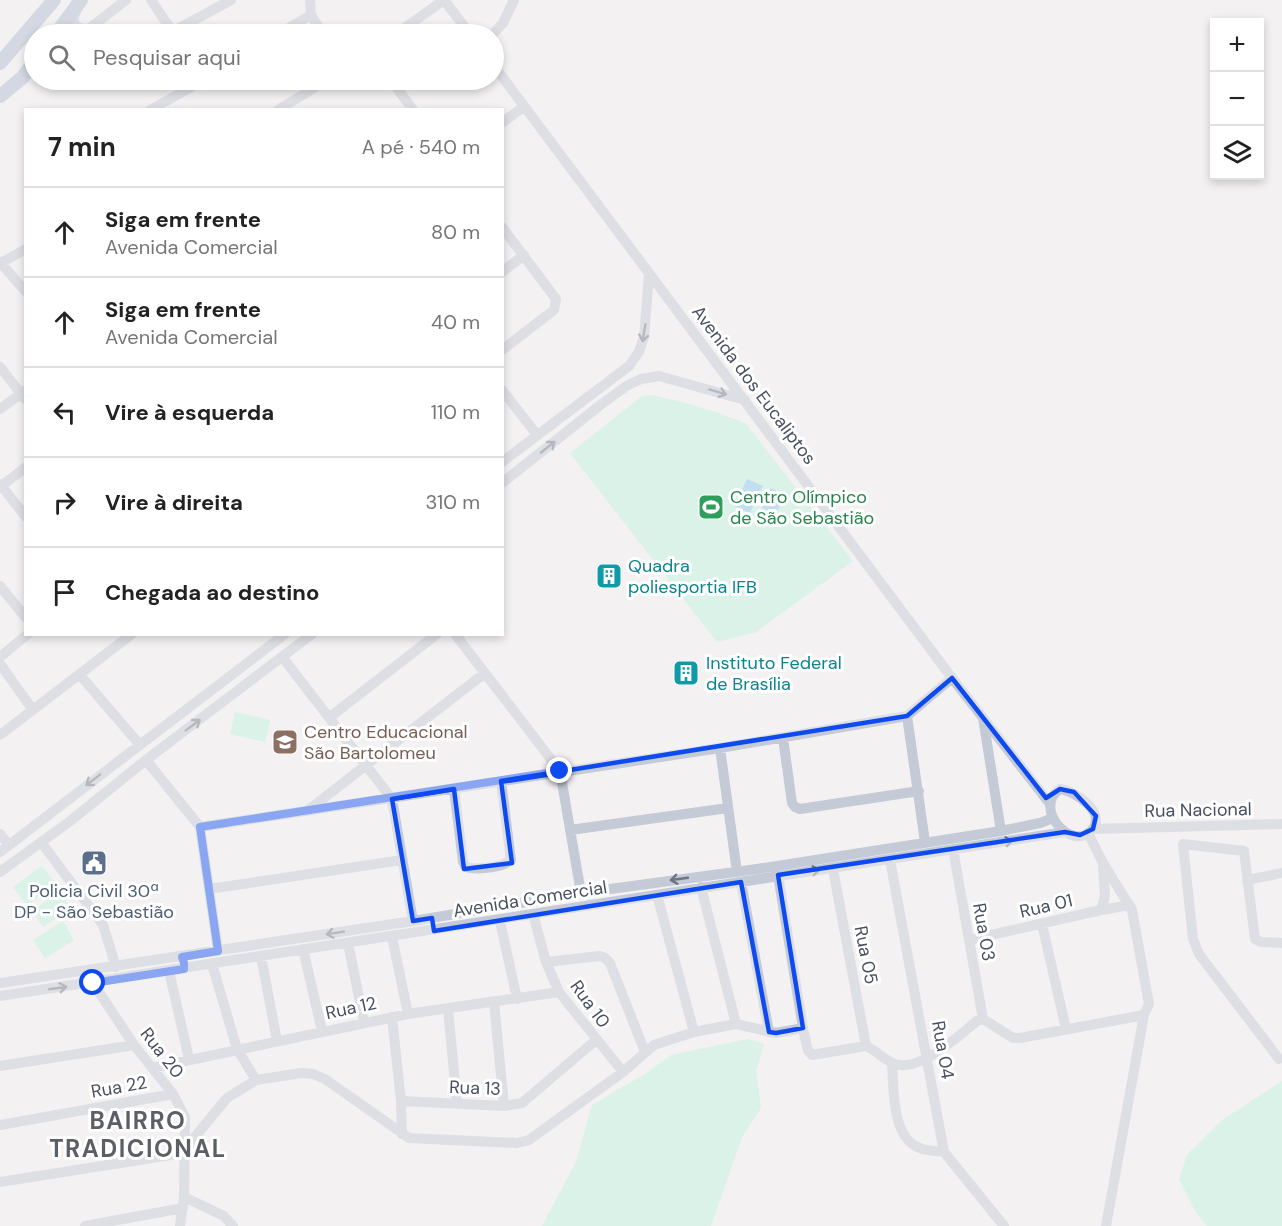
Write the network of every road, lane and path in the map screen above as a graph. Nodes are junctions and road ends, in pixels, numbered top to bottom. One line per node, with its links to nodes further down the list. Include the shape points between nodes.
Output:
1 (54, 0): 10 (main road)
2 (126, 0): 13 (street)
3 (151, 0): 14 (street)
4 (231, 0): 15 (street)
5 (310, 0): 9 (street)
6 (444, 0): 18 (street); 19 (street)
7 (514, 0): 20 (street)
8 (79, 4): 11 (main road); 12 (street)
9 (311, 15): 16 (street); 17 (street)
10 (33, 24)
11 (64, 24)
12 (73, 24)
13 (95, 24)
14 (167, 24)
15 (189, 24)
16 (295, 24)
17 (317, 24)
18 (410, 24)
19 (462, 24)
20 (502, 24)
21 (24, 35): 22 (main road)
22 (0, 63)
23 (24, 77): 28 (main road)
24 (504, 80): 30 (street, Avenida dos Eucaliptos)
25 (185, 90): 31 (street)
26 (311, 90): 32 (street)
27 (397, 90): 29 (street)
28 (0, 96)
29 (407, 107)
30 (523, 107): 33 (street); 39 (street, Avenida dos Eucaliptos)
31 (153, 108)
32 (281, 108)
33 (504, 121)
34 (504, 230): 36 (street)
35 (24, 250): 37 (street)
36 (524, 255): 38 (street); 41 (street, via 556,304 554,310)
37 (0, 263): 40 (street)
38 (504, 270)
39 (650, 275): 43 (street, one-way to 43, via 639,352 628,366); 46 (street, Avenida dos Eucaliptos)
40 (24, 290)
41 (504, 348)
42 (0, 367): 45 (street)
43 (594, 392): 47 (street); 49 (street)
44 (504, 393): 49 (street)
45 (24, 394): 48 (street)
46 (746, 401): 47 (street, one-way to 46, via 628,385 658,376); 68 (street, Avenida dos Eucaliptos)
47 (603, 404): 52 (street, one-way to 47)
48 (0, 409)
49 (537, 435): 50 (street)
50 (504, 460)
51 (24, 468): 53 (street)
52 (504, 481)
53 (0, 486): 54 (street)
54 (24, 515)
55 (0, 586): 56 (street)
56 (24, 616)
57 (26, 636): 63 (street)
58 (310, 636): 64 (street)
59 (434, 636): 72 (street)
60 (457, 636): 66 (street)
61 (119, 638): 67 (street)
62 (272, 638): 75 (street)
63 (0, 657)
64 (283, 658): 72 (street); 77 (street, one-way to 64)
65 (0, 664): 69 (street)
66 (485, 673): 78 (street); 79 (street)
67 (80, 675): 69 (street); 75 (street)
68 (952, 678): 70 (street, Avenida dos Eucaliptos); 71 (street)
69 (33, 710): 73 (street)
70 (982, 715): 80 (street, Avenida dos Eucaliptos); 97 (street)
71 (907, 716): 74 (street); 84 (street)
72 (330, 717): 78 (street)
73 (0, 735)
74 (783, 738): 76 (street); 84 (street, via 795,807)
75 (140, 745): 87 (street, one-way to 87)
76 (720, 748): 79 (street); 88 (street)
77 (146, 760): 92 (street); 94 (street)
78 (366, 765): 85 (street); 89 (street)
79 (560, 771): 81 (street); 96 (street)
80 (1033, 780): 83 (street); 86 (street, Avenida dos Eucaliptos)
81 (501, 781): 82 (street); 82 (street, via 511,860 490,867 466,867 463,862)
82 (454, 789): 85 (street)
83 (1060, 789): 86 (street); 90 (street, via 1081,797)
84 (919, 791): 102 (street)
85 (392, 799): 89 (street); 106 (street)
86 (1050, 804): 91 (street)
87 (58, 807): 92 (street); 103 (street)
88 (728, 808): 96 (street); 114 (street)
89 (306, 811): 94 (street)
90 (1096, 816): 95 (street); 98 (street)
91 (1053, 818): 97 (street, Avenida Comercial); 99 (street)
92 (69, 822): 101 (street)
93 (1282, 824): 95 (street, Rua Nacional)
94 (200, 827): 118 (street)
95 (1116, 828): 98 (street, Rua Nacional)
96 (570, 830): 119 (street)
97 (1001, 831): 102 (street, Avenida Comercial)
98 (1090, 831): 99 (street, via 1080,835); 108 (street)
99 (1065, 832): 104 (street, Avenida Comercial, one-way to 99)
100 (0, 834): 103 (street)
101 (41, 842): 105 (street); 142 (street, via 104,925)
102 (925, 842): 112 (street, Avenida Comercial)
103 (8, 846): 105 (street)
104 (953, 849): 107 (street, Avenida Comercial); 132 (street, Rua 03)
105 (23, 855): 110 (street)
106 (402, 860): 118 (street); 125 (street)
107 (890, 860): 109 (street, Avenida Comercial); 171 (street, Rua 04)
108 (1102, 863): 121 (street); 122 (street, via 1105,896)
109 (833, 869): 113 (street, Avenida Comercial, one-way to 109); 167 (street, Rua 05)
110 (0, 872)
111 (1282, 873): 116 (street)
112 (758, 874): 113 (street, Avenida Comercial); 114 (street, Avenida Comercial)
113 (778, 875): 159 (street)
114 (739, 877): 115 (street, Avenida Comercial); 163 (street)
115 (716, 880): 117 (street, Avenida Comercial); 119 (street, Avenida Comercial, one-way to 119)
116 (1247, 880): 134 (street, via 1255,939); 172 (street, via 1244,851 1183,844 1198,954)
117 (701, 888): 120 (street, Avenida Comercial); 158 (street)
118 (208, 889): 136 (street)
119 (581, 892): 124 (street, Avenida Comercial)
120 (657, 895): 123 (street, Avenida Comercial); 162 (street)
121 (1130, 905): 122 (street, Rua 01); 154 (street, via 1149,1005)
122 (1101, 910): 127 (street, Rua 01)
123 (533, 914): 126 (street, Avenida Comercial); 140 (street, Rua 10)
124 (432, 918): 125 (street, Avenida Comercial); 129 (street)
125 (413, 921): 128 (street, Avenida Comercial)
126 (500, 921): 129 (street, Avenida Comercial); 150 (street)
127 (1042, 924): 132 (street, Rua 01); 160 (street)
128 (368, 928): 131 (street); 136 (street, Avenida Comercial, one-way to 136)
129 (434, 931): 130 (street, Avenida Comercial)
130 (392, 937): 131 (street, Avenida Comercial); 153 (street)
131 (370, 940): 133 (street, Avenida Comercial)
132 (969, 940): 156 (street, Rua 03)
133 (348, 943): 135 (street, Avenida Comercial); 157 (street)
134 (1282, 943)
135 (303, 949): 138 (street, Avenida Comercial); 161 (street)
136 (218, 951): 137 (street, Avenida Comercial)
137 (182, 957): 139 (street, Avenida Comercial); 143 (street)
138 (261, 957): 141 (street, Avenida Comercial); 165 (street)
139 (144, 962): 142 (street, Avenida Comercial); 145 (street)
140 (546, 962): 148 (street, Rua 10); 169 (street, via 605,958)
141 (212, 964): 143 (street, Avenida Comercial); 168 (street)
142 (116, 967): 146 (street, Avenida Comercial)
143 (184, 969): 144 (street, Avenida Comercial)
144 (169, 971): 145 (street, Avenida Comercial); 170 (street)
145 (147, 974): 147 (street, Avenida Comercial)
146 (0, 983)
147 (93, 983): 149 (street, Avenida Comercial, one-way to 147); 166 (street, Rua 20)
148 (559, 992): 150 (street, Rua 12); 164 (street, Rua 10)
149 (0, 996)
150 (517, 999): 151 (street, Rua 12)
151 (494, 1002): 152 (street, Rua 12); 181 (street)
152 (448, 1009): 153 (street, Rua 12); 180 (street)
153 (408, 1014): 155 (street, Rua 12)
154 (1144, 1015): 160 (street); 192 (street)
155 (392, 1017): 157 (street, Rua 12); 179 (street)
156 (983, 1019): 160 (street, via 1013,1038); 171 (street)
157 (364, 1022): 161 (street, Rua 12)
158 (736, 1024): 162 (street); 163 (street)
159 (804, 1028): 163 (street); 167 (street, via 812,1055)
160 (1066, 1029)
161 (322, 1031): 165 (street, Rua 12)
162 (694, 1032): 169 (street, via 654,1045)
163 (769, 1032)
164 (596, 1040): 176 (street, Rua 10); 181 (street, Rua 13, via 531,1097)
165 (277, 1041): 168 (street, Rua 12)
166 (134, 1045): 174 (street); 175 (street, Rua 20)
167 (866, 1046): 173 (street)
168 (237, 1049): 170 (street, Rua 12); 177 (street)
169 (645, 1052): 176 (street)
170 (189, 1059): 175 (street, Rua 12)
171 (928, 1059): 173 (street, via 902,1065); 185 (street, Rua 04)
172 (1279, 1059)
173 (892, 1063): 185 (street, via 901,1132 920,1148)
174 (0, 1066)
175 (152, 1068): 178 (street, Rua 20)
176 (623, 1072): 183 (street, via 529,1140 517,1143 419,1139)
177 (256, 1080): 183 (street, via 301,1072 313,1074); 184 (street, via 227,1098)
178 (173, 1094): 182 (street, Rua 22); 184 (street, Rua 20, via 185,1117)
179 (401, 1101): 180 (street, Rua 13); 183 (street)
180 (457, 1104): 181 (street, Rua 13)
181 (504, 1106)
182 (0, 1125)
183 (402, 1134)
184 (186, 1149): 186 (street, via 177,1154); 187 (street, Rua 20)
185 (944, 1152): 191 (street, Rua 04)
186 (0, 1182)
187 (184, 1202): 188 (street); 189 (street, Rua 20); 190 (street, via 224,1216)
188 (85, 1226)
189 (180, 1226)
190 (233, 1226)
191 (1004, 1226)
192 (1106, 1226)

